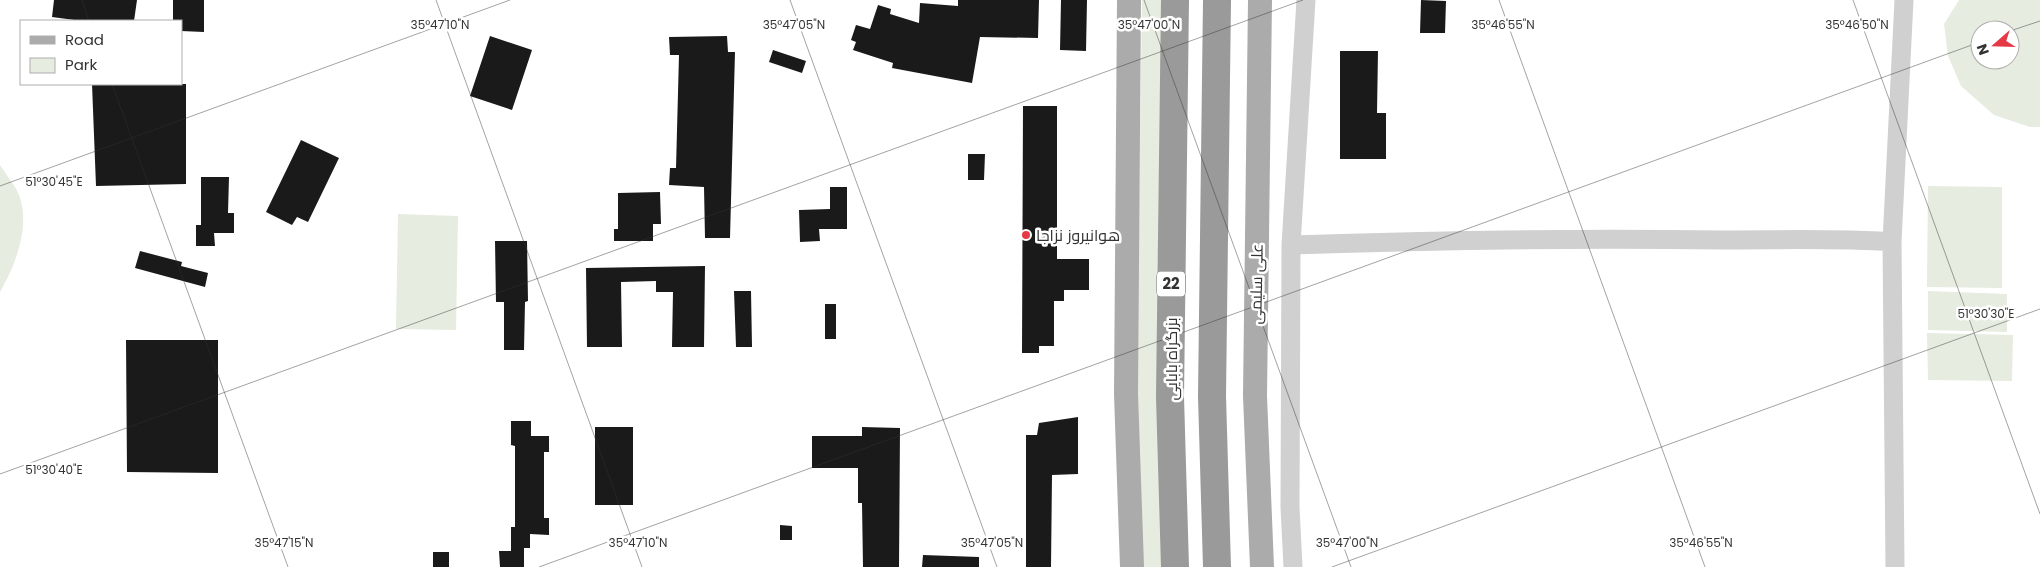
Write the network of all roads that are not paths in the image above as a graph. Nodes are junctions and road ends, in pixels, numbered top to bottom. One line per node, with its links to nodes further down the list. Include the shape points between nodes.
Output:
1 (1129, 0): 9 (main road, via 1126,394)
2 (1175, 0): 10 (highway, بزرگراه بابایی / 22, via 1170,397)
3 (1217, 0): 11 (highway, via 1212,396)
4 (1260, 0): 12 (main road, علی سلیمی, via 1255,396)
5 (1306, 0): 8 (lane)
6 (1904, 0): 7 (lane)
7 (1892, 242): 8 (lane, via 1601,238); 14 (lane)
8 (1291, 245): 13 (lane, via 1290,507)
9 (1132, 567)
10 (1175, 567)
11 (1217, 567)
12 (1262, 567)
13 (1293, 567)
14 (1895, 567)

